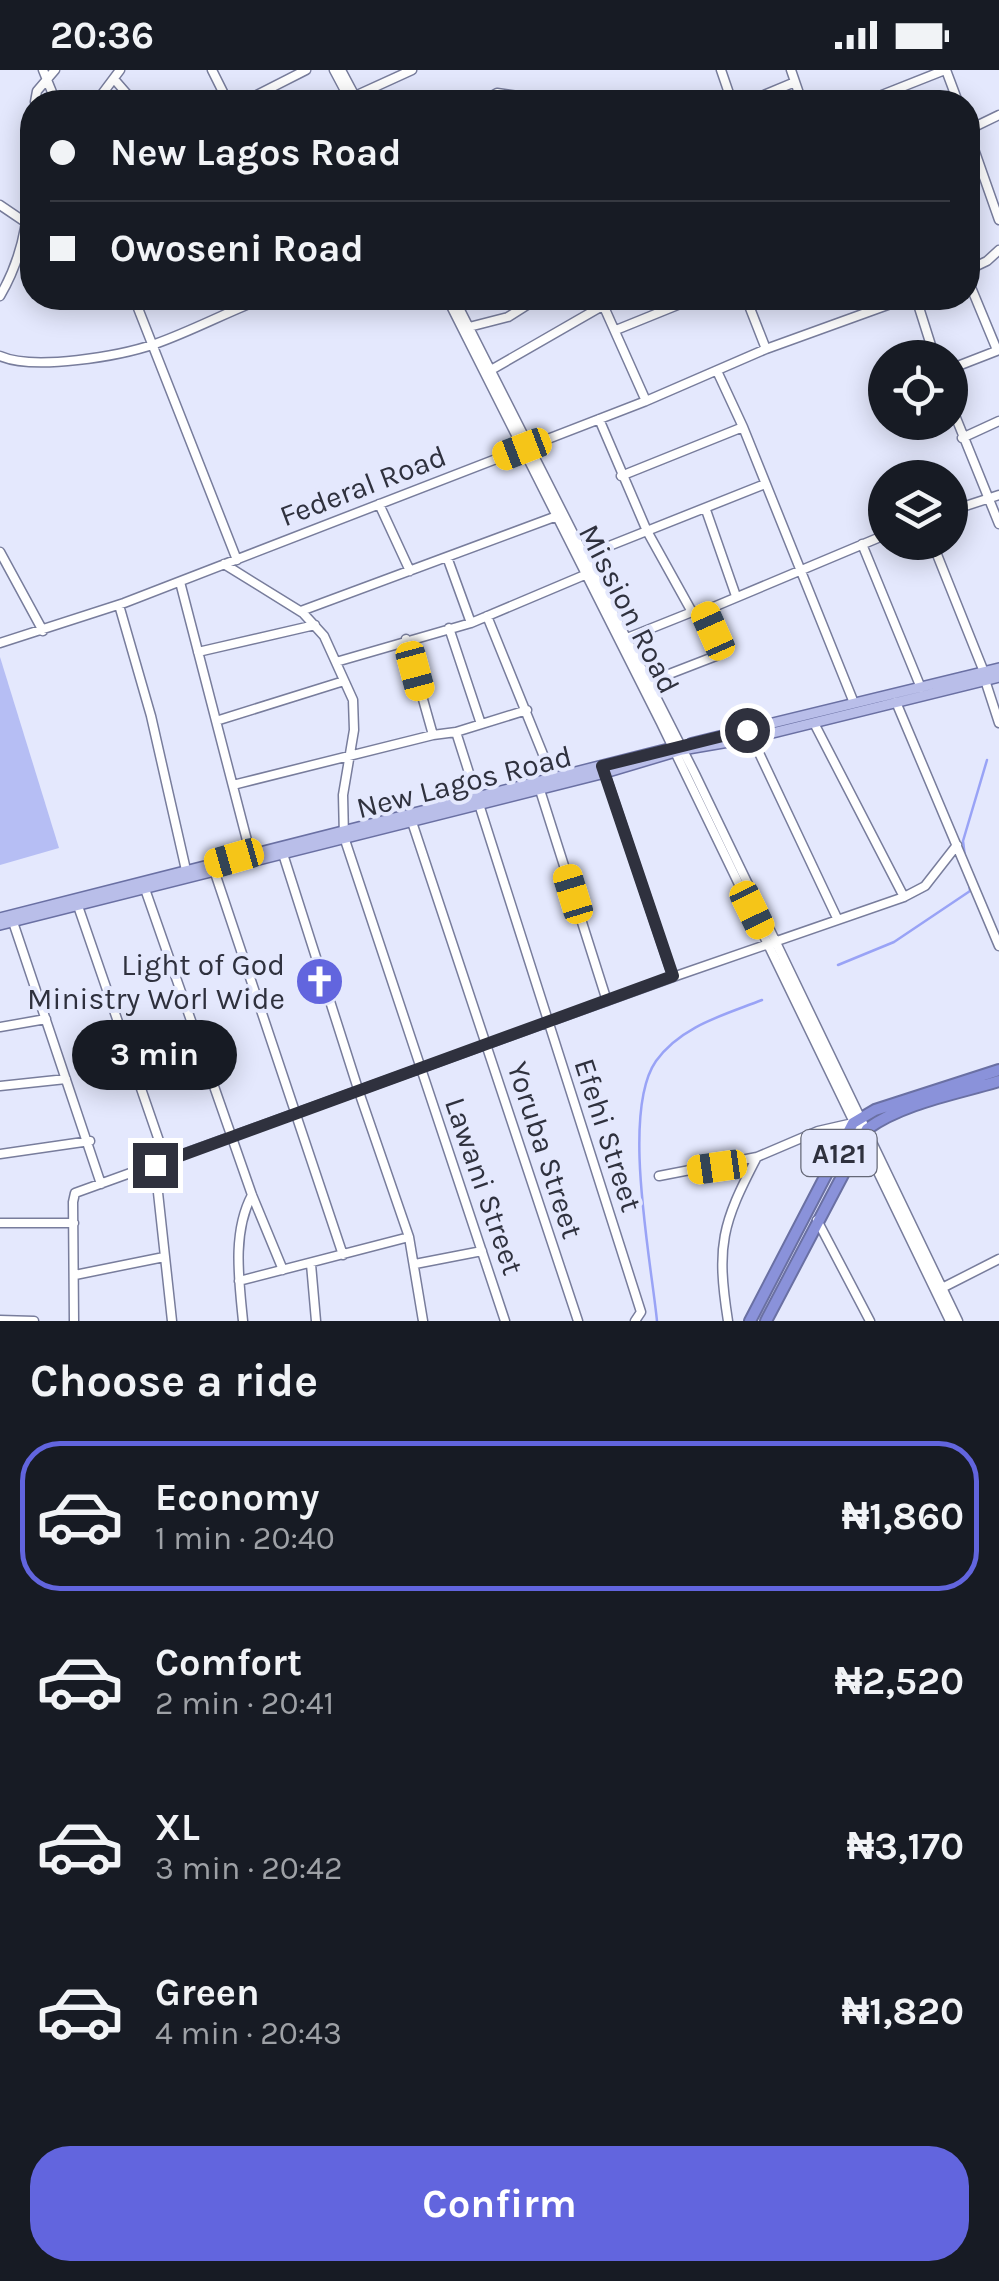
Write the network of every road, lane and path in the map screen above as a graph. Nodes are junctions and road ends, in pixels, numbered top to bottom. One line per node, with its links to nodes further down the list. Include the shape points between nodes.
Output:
1 (55, 70): 7 (street)
2 (120, 70): 8 (street)
3 (306, 70): 12 (street)
4 (412, 70): 13 (street)
5 (791, 70): 9 (street)
6 (946, 70): 16 (street)
7 (44, 74)
8 (114, 79): 10 (street); 11 (street)
9 (795, 82): 14 (street); 15 (street)
10 (105, 90)
11 (124, 90)
12 (267, 90)
13 (374, 90)
14 (776, 90)
15 (798, 90)
16 (895, 90)
17 (980, 165): 19 (street)
18 (999, 177): 19 (street)
19 (986, 182): 20 (street)
20 (999, 220)
21 (20, 254): 22 (street)
22 (3, 284): 23 (street)
23 (0, 296)
24 (980, 308): 41 (street)
25 (139, 310): 39 (street)
26 (223, 310): 39 (street)
27 (456, 310): 52 (street, Mission Road)
28 (458, 310): 36 (street, Mission Road)
29 (519, 310): 36 (street)
30 (588, 310): 44 (street)
31 (606, 310): 37 (street)
32 (667, 310): 37 (street)
33 (751, 310): 40 (street)
34 (875, 310): 40 (street, Federal Road)
35 (920, 310): 38 (street)
36 (469, 327): 44 (street, Mission Road)
37 (616, 330): 46 (street)
38 (929, 340)
39 (152, 345): 42 (street, via 51,362); 67 (street)
40 (766, 349): 45 (street, Federal Road)
41 (998, 350): 43 (street)
42 (0, 356)
43 (968, 362)
44 (491, 370): 52 (street, Mission Road)
45 (717, 371): 46 (street, Federal Road); 49 (street)
46 (646, 401): 47 (street, Federal Road)
47 (599, 419): 52 (street, Federal Road); 53 (street)
48 (999, 421): 50 (street)
49 (742, 427): 53 (street); 54 (street)
50 (968, 435)
51 (963, 440): 55 (street)
52 (525, 448): 56 (street, Federal Road); 59 (street, Mission Road); 66 (street, Mission Road)
53 (621, 476): 61 (street)
54 (765, 484): 58 (street); 71 (street)
55 (995, 497): 57 (street); 60 (street)
56 (380, 504): 67 (street, Federal Road); 70 (street)
57 (968, 505)
58 (706, 510): 61 (street); 74 (street)
59 (556, 516): 65 (street); 72 (street, Mission Road)
60 (999, 524)
61 (647, 531): 66 (street); 77 (street)
62 (868, 542): 63 (street)
63 (862, 544): 71 (street); 94 (street)
64 (0, 552): 83 (street)
65 (447, 556): 70 (street); 80 (street)
66 (584, 556): 84 (street, Mission Road)
67 (236, 560): 69 (street, Federal Road)
68 (939, 560): 90 (street)
69 (224, 564): 73 (street, Federal Road); 76 (street)
70 (410, 570): 76 (street)
71 (798, 571): 74 (street); 96 (street)
72 (587, 574): 79 (street); 105 (street, Mission Road)
73 (180, 582): 75 (street, Federal Road); 87 (street)
74 (736, 596): 78 (street)
75 (119, 604): 83 (street, Federal Road); 117 (street)
76 (300, 611): 81 (street)
77 (692, 612): 78 (street); 84 (street)
78 (704, 612): 93 (street, via 721,654)
79 (488, 616): 80 (street); 97 (street)
80 (471, 623): 82 (street)
81 (314, 625): 87 (street); 88 (street)
82 (449, 628): 85 (street); 101 (street)
83 (42, 631): 86 (street, Federal Road)
84 (627, 638): 93 (street, Mission Road)
85 (406, 639): 88 (street); 103 (street)
86 (0, 643)
87 (198, 652): 98 (street)
88 (336, 662): 92 (street)
89 (999, 668): 90 (main road, New Lagos Road)
90 (985, 676): 91 (main road, New Lagos Road); 94 (main road, New Lagos Road); 95 (main road, New Lagos Road); 100 (street)
91 (999, 676)
92 (344, 681): 98 (street); 106 (street, via 354,700)
93 (646, 683): 105 (street, Mission Road)
94 (921, 688): 96 (main road, New Lagos Road)
95 (896, 702): 99 (main road, New Lagos Road); 114 (street)
96 (854, 704): 105 (main road, New Lagos Road)
97 (527, 710): 101 (street); 108 (street)
98 (216, 721): 109 (street)
99 (814, 723): 104 (main road, New Lagos Road); 120 (street)
100 (999, 723)
101 (481, 724): 102 (street)
102 (456, 732): 103 (street); 111 (street, Efehi Street)
103 (433, 735): 106 (street)
104 (752, 738): 105 (main road, New Lagos Road); 123 (street)
105 (677, 749): 107 (main road, New Lagos Road); 126 (street, Mission Road)
106 (350, 758): 109 (street); 113 (street)
107 (603, 769): 108 (main road, New Lagos Road); 128 (street)
108 (553, 781): 110 (main road, New Lagos Road); 111 (main road, New Lagos Road)
109 (234, 784): 115 (street)
110 (539, 788): 111 (main road, New Lagos Road); 129 (street)
111 (477, 801): 112 (main road, New Lagos Road); 113 (main road, New Lagos Road); 131 (street, Efehi Street)
112 (412, 822): 113 (main road, New Lagos Road); 133 (street, Yoruba Street)
113 (344, 833): 115 (main road, New Lagos Road); 116 (main road, New Lagos Road); 134 (street, Lawani Street)
114 (957, 845): 120 (street, via 925,886); 127 (street)
115 (250, 852): 117 (main road, New Lagos Road)
116 (283, 854): 118 (main road, New Lagos Road); 139 (street)
117 (186, 870): 122 (main road, New Lagos Road)
118 (214, 870): 119 (main road, New Lagos Road); 140 (street)
119 (145, 889): 121 (main road, New Lagos Road); 143 (street)
120 (904, 897): 123 (street)
121 (78, 906): 124 (main road, New Lagos Road); 147 (street)
122 (0, 918)
123 (837, 918): 126 (street)
124 (13, 922): 125 (main road, New Lagos Road); 130 (street)
125 (0, 926)
126 (771, 942): 128 (street); 141 (street, Mission Road)
127 (999, 946)
128 (673, 976): 129 (street)
129 (607, 1001): 131 (street)
130 (46, 1019): 132 (street); 136 (street)
131 (549, 1023): 133 (street); 175 (street, Efehi Street, via 641,1312)
132 (0, 1028)
133 (486, 1046): 134 (street); 174 (street, Yoruba Street)
134 (421, 1070): 139 (street); 156 (street, Lawani Street)
135 (999, 1070): 141 (highway, A121)
136 (66, 1079): 138 (street); 144 (street)
137 (999, 1081): 142 (highway, A121, via 910,1108)
138 (0, 1086)
139 (359, 1092): 140 (street); 155 (street)
140 (294, 1115): 143 (street); 157 (street)
141 (857, 1120): 142 (street, Mission Road); 146 (street); 177 (highway, A121)
142 (864, 1132): 152 (highway, A121); 165 (street, Mission Road); 180 (street, Mission Road)
143 (234, 1137): 147 (street); 151 (street)
144 (90, 1142): 145 (street); 150 (street)
145 (0, 1154)
146 (757, 1156): 149 (street); 176 (street, via 722,1239)
147 (166, 1161): 148 (street)
148 (155, 1165): 150 (street); 158 (street)
149 (660, 1176)
150 (102, 1184): 154 (street, via 76,1193)
151 (252, 1195): 162 (street); 164 (street, via 242,1213)
152 (817, 1220): 178 (highway, A121); 179 (street)
153 (0, 1223): 154 (street)
154 (74, 1223): 163 (street)
155 (409, 1237): 157 (street); 161 (street)
156 (482, 1251): 161 (street); 173 (street, Lawani Street)
157 (343, 1256): 160 (street)
158 (164, 1257): 163 (street); 169 (street)
159 (999, 1259): 165 (street)
160 (311, 1264): 162 (street); 171 (street)
161 (416, 1264): 172 (street)
162 (283, 1270): 164 (street)
163 (75, 1274): 168 (street)
164 (239, 1281): 170 (street)
165 (942, 1288): 181 (street, Mission Road)
166 (0, 1320): 167 (street)
167 (34, 1321)
168 (74, 1321)
169 (172, 1321)
170 (243, 1321)
171 (316, 1321)
172 (423, 1321)
173 (505, 1321)
174 (578, 1321)
175 (635, 1321)
176 (728, 1321)
177 (750, 1321)
178 (766, 1321)
179 (870, 1321)
180 (950, 1321)
181 (958, 1321)

